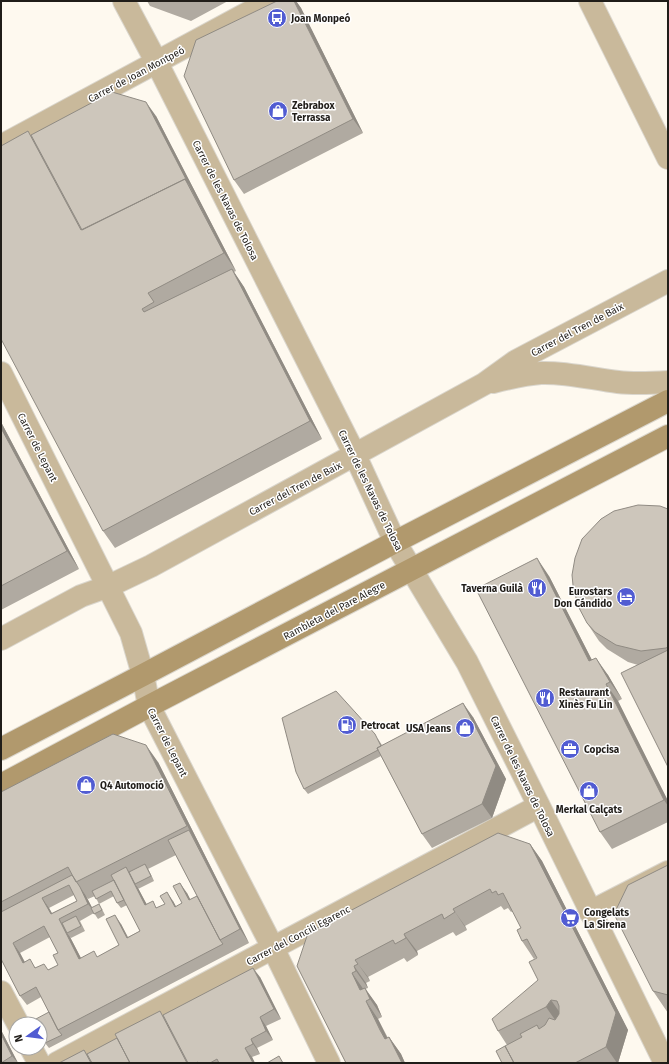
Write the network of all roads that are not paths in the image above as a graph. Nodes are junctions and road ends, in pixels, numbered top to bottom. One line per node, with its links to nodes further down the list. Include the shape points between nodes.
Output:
1 (124, 1): 4 (street, Carrer de les Navas de Tolosa)
2 (270, 1): 4 (street, Carrer de Joan Montpeó)
3 (590, 1): 6 (street)
4 (157, 63): 5 (street, Carrer de Joan Montpeó); 13 (street, Carrer de les Navas de Tolosa)
5 (1, 146)
6 (668, 158)
7 (668, 281): 10 (street, Carrer del Tren de Baix, via 516,361)
8 (1, 373): 16 (street, Carrer de Lepant)
9 (668, 382): 10 (street, via 620,382 542,373)
10 (484, 384): 13 (street, Carrer del Tren de Baix)
11 (668, 401): 14 (main road)
12 (668, 436): 15 (main road, Rambleta del Pare Alegre)
13 (354, 455): 14 (street, Carrer de les Navas de Tolosa); 16 (street, Carrer del Tren de Baix, via 151,566)
14 (395, 542): 15 (street, Carrer de les Navas de Tolosa); 18 (main road)
15 (412, 569): 19 (main road, Rambleta del Pare Alegre); 22 (street, Carrer de les Navas de Tolosa, via 467,662)
16 (109, 586): 17 (street, Carrer del Tren de Baix, via 81,596); 18 (street, Carrer de Lepant, via 131,633)
17 (1, 639)
18 (143, 675): 19 (street, Carrer de Lepant); 20 (main road)
19 (149, 706): 21 (main road, Rambleta del Pare Alegre); 25 (street, Carrer de Lepant)
20 (1, 749)
21 (1, 785)
22 (539, 806): 24 (street, Carrer de les Navas de Tolosa); 25 (street, Carrer del Concili Egarenc)
23 (668, 872): 24 (street)
24 (590, 912): 31 (street, Carrer de les Navas de Tolosa)
25 (273, 948): 29 (street, Carrer del Concili Egarenc); 30 (street, Carrer de Lepant)
26 (1, 992): 27 (street)
27 (14, 1016)
28 (668, 1061): 31 (street)
29 (57, 1063)
30 (329, 1063)
31 (664, 1063)

